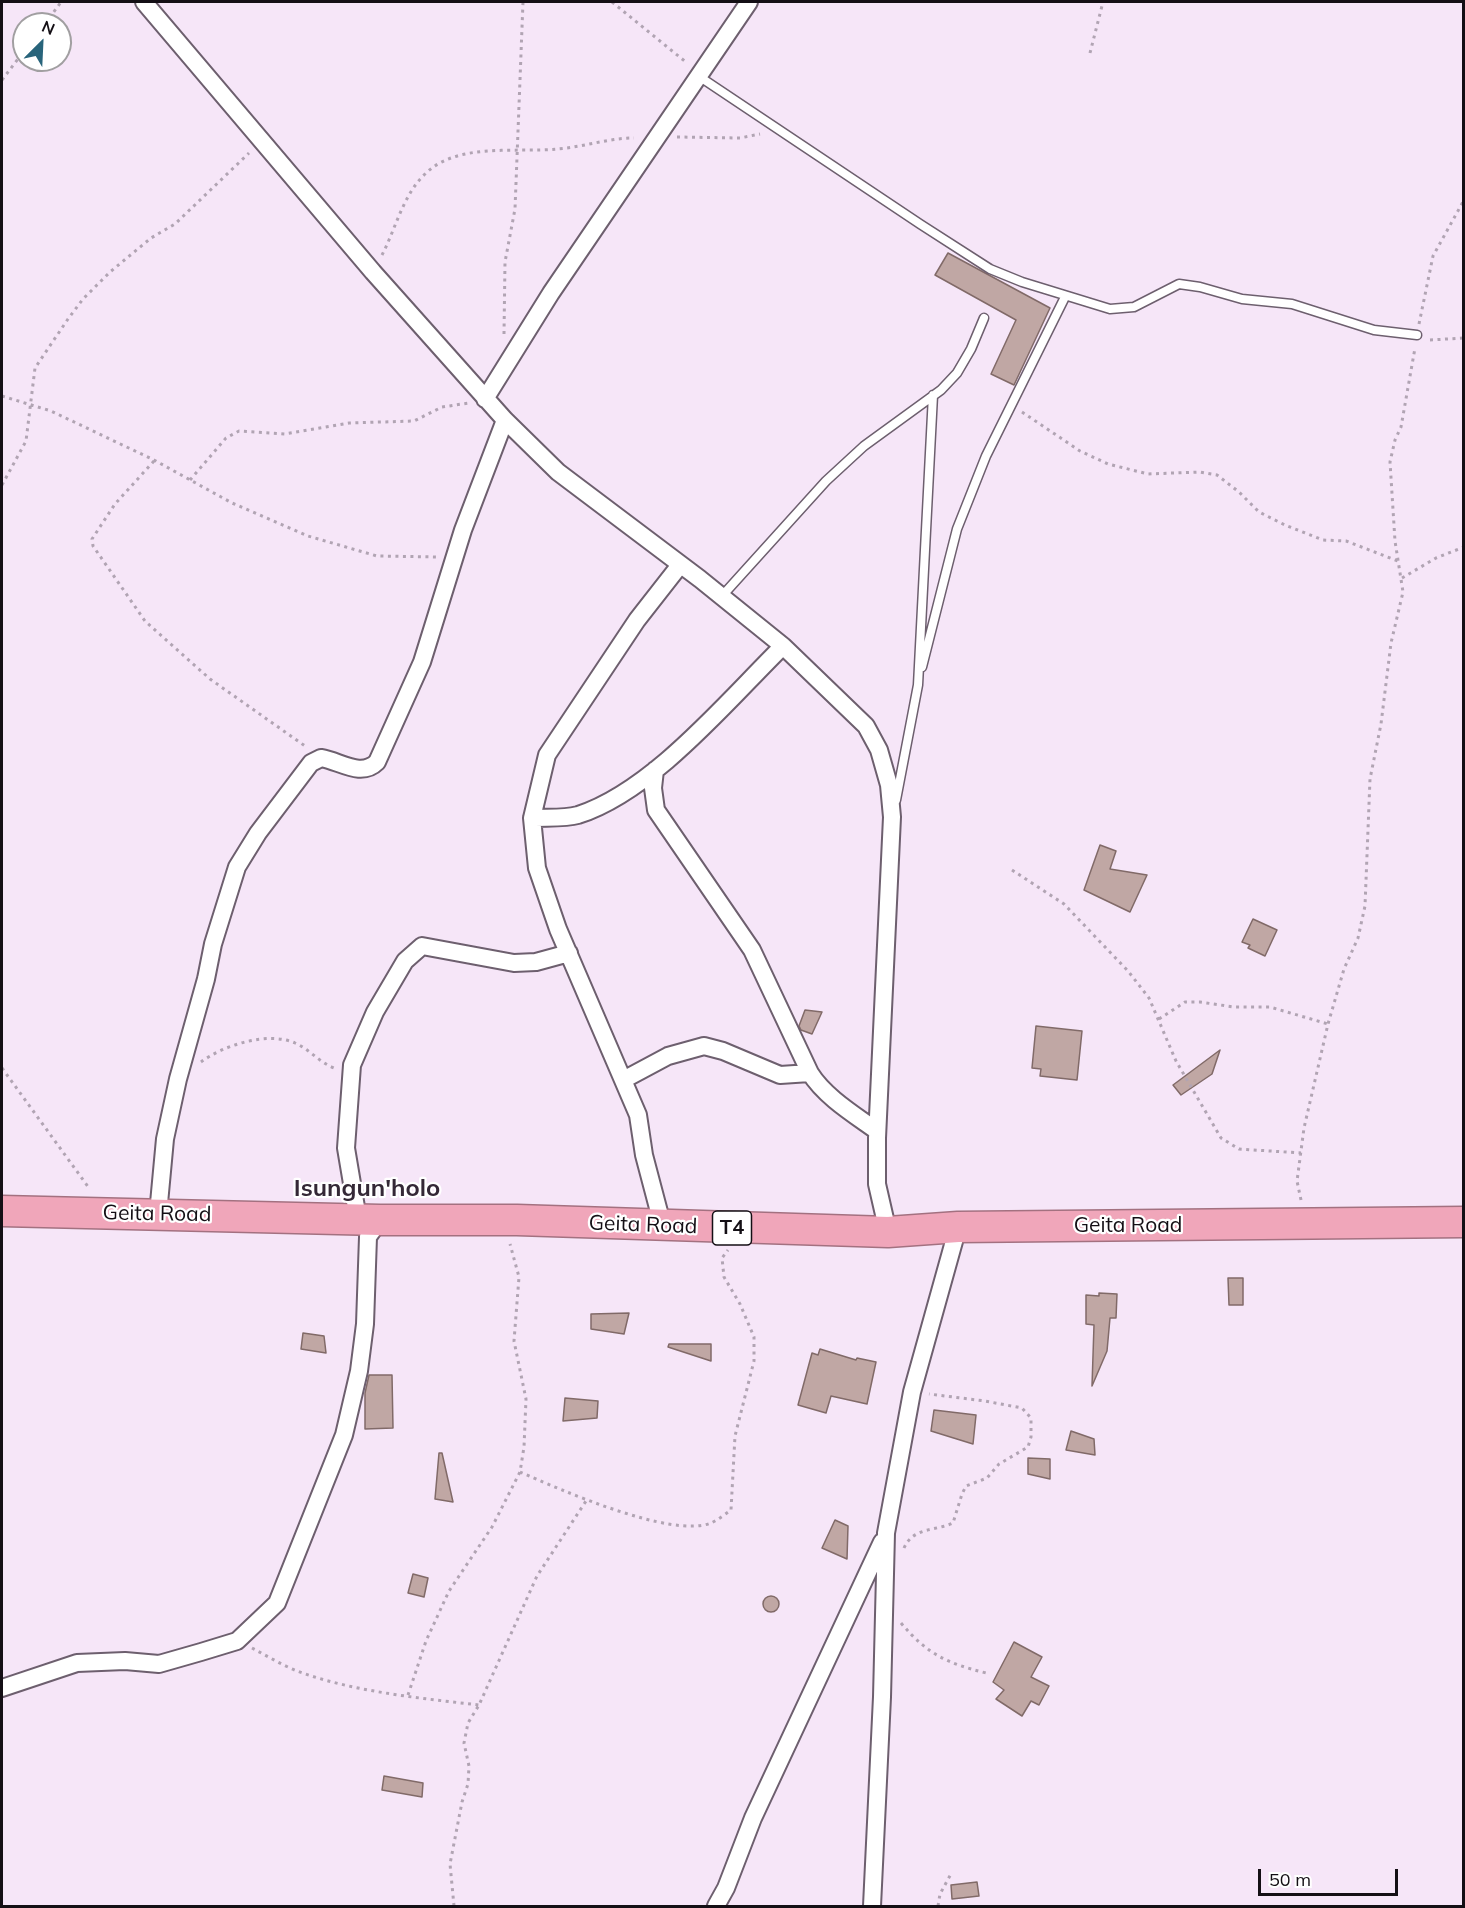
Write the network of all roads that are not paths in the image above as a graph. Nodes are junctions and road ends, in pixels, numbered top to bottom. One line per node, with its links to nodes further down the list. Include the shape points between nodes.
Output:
1 (144, 2): 8 (street)
2 (749, 2): 3 (street)
3 (700, 76): 4 (lane, via 990,269); 8 (street)
4 (1065, 297): 6 (lane, via 1124,309 1179,284 1242,299 1292,304 1374,330); 13 (lane, via 986,456 957,529)
5 (984, 318): 7 (lane, via 957,373)
6 (1417, 335)
7 (933, 395): 11 (lane, via 864,446 826,481); 13 (lane)
8 (484, 399): 9 (street)
9 (505, 420): 10 (street, via 558,472); 22 (street, via 463,530 422,662 386,747 370,769 362,771 321,758 303,770 237,867 178,1079 165,1139)
10 (680, 565): 11 (street); 16 (street, via 637,620 547,755)
11 (722, 596): 12 (street)
12 (783, 646): 14 (street); 15 (street, via 866,726 879,750 889,785)
13 (918, 685): 15 (lane)
14 (655, 770): 16 (street, via 611,801 575,816); 18 (street, via 656,810 752,950)
15 (892, 817): 20 (street)
16 (532, 818): 17 (street, via 537,868)
17 (569, 953): 19 (street); 23 (street, via 514,963 422,945 405,961 375,1012 351,1073 346,1148)
18 (810, 1073): 19 (street, via 780,1075 704,1046 669,1056); 20 (street, via 840,1103)
19 (625, 1079): 25 (street, via 638,1115)
20 (877, 1131): 27 (street, via 877,1184)
21 (2, 1211): 22 (highway, Geita Road / T4)
22 (158, 1214): 23 (highway, Geita Road / T4)
23 (369, 1219): 25 (highway, Geita Road / T4, via 517,1220); 29 (street, via 368,1289 359,1371 344,1435 277,1603 237,1641 159,1664 77,1664)
24 (1464, 1222): 26 (highway, Geita Road / T4)
25 (663, 1227): 27 (highway, Geita Road / T4)
26 (958, 1227): 27 (highway, Geita Road / T4); 28 (street, via 912,1392)
27 (888, 1232)
28 (886, 1533): 30 (street); 31 (street)
29 (2, 1688)
30 (716, 1906)
31 (872, 1906)

